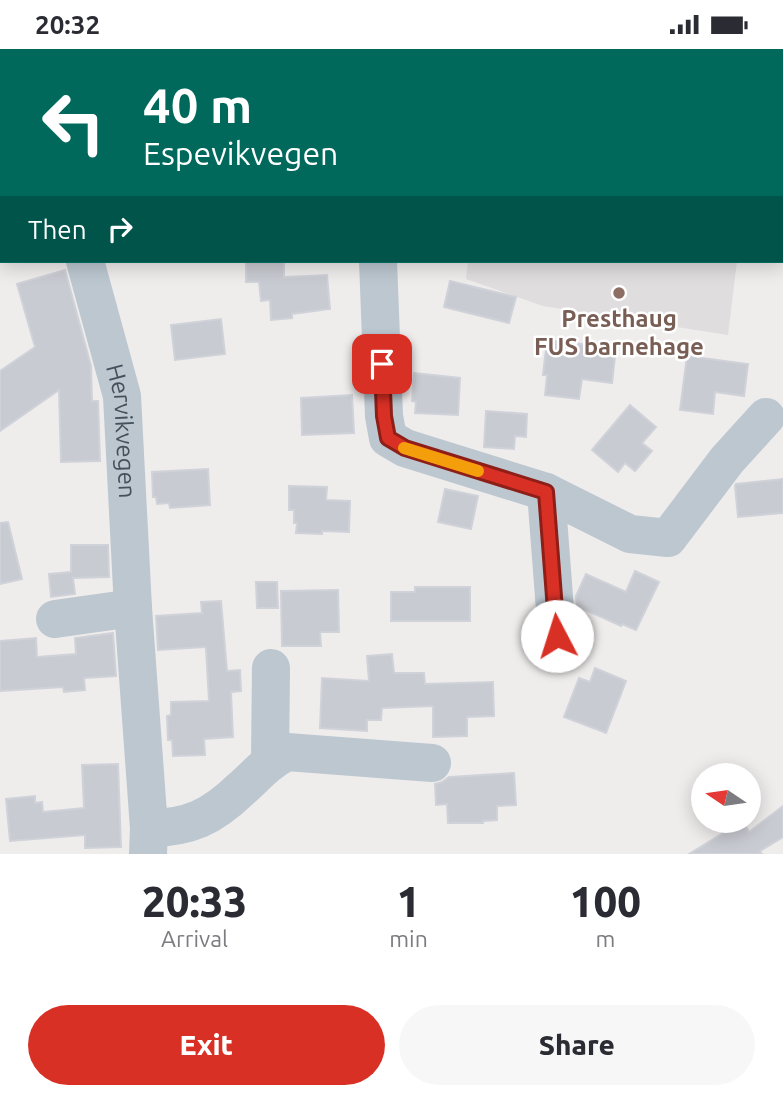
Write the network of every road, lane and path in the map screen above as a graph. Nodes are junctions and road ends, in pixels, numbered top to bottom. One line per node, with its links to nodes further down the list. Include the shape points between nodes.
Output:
1 (86, 263): 5 (street, Hervikvegen, via 122,396)
2 (377, 263): 4 (street, via 388,438 405,448)
3 (766, 417): 4 (street, via 668,538 630,534)
4 (546, 492): 7 (street)
5 (133, 608): 6 (street); 11 (street, Hervikvegen)
6 (55, 619)
7 (557, 636)
8 (271, 668): 9 (street)
9 (270, 760): 10 (street, via 287,752); 11 (street, Hervikvegen, via 200,820 169,828)
10 (432, 763)
11 (149, 841)

